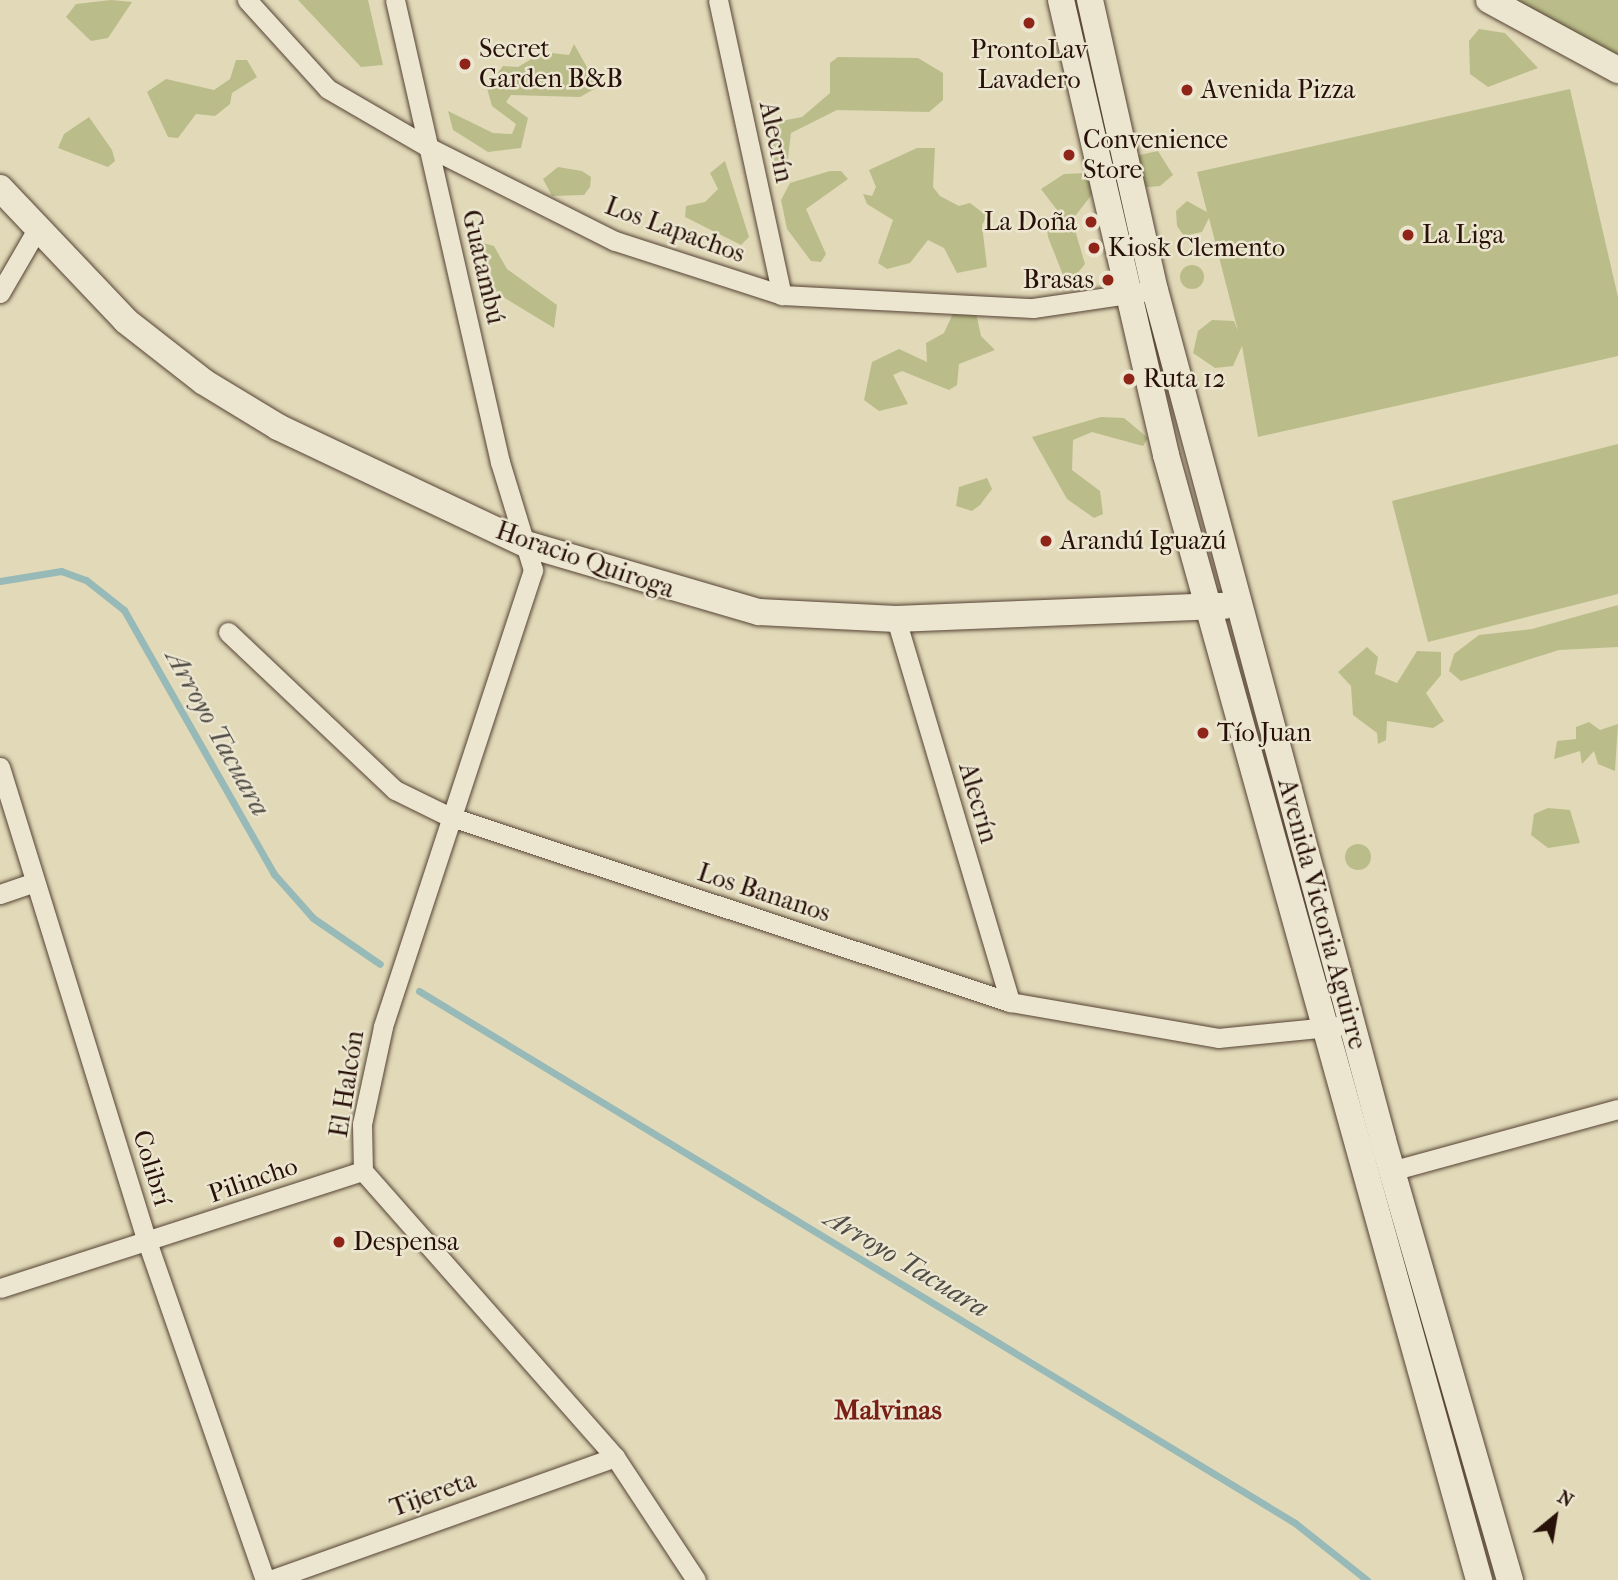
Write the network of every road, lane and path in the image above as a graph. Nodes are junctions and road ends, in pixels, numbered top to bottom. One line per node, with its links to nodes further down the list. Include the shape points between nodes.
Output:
1 (247, 0): 8 (street, Los Lapachos, via 328,89)
2 (394, 0): 8 (street, Guatambú)
3 (718, 0): 13 (street, Alecrín)
4 (1061, 0): 14 (main road, Avenida Victoria Aguirre)
5 (1090, 0): 11 (main road, Avenida Victoria Aguirre)
6 (1489, 0): 7 (main road)
7 (1618, 70)
8 (428, 146): 13 (street, Los Lapachos, via 615,241); 15 (street, Guatambú, via 500,462)
9 (0, 188): 10 (main road, Horacio Quiroga)
10 (36, 231): 12 (street); 15 (main road, Horacio Quiroga, via 126,321 204,382 278,427)
11 (1155, 290): 14 (street, Los Lapachos); 16 (main road, Avenida Victoria Aguirre)
12 (0, 293)
13 (782, 295): 14 (street, Los Lapachos, via 1033,308)
14 (1129, 297): 17 (main road, Avenida Victoria Aguirre)
15 (526, 544): 18 (main road, Horacio Quiroga, via 759,612); 21 (street, El Halcón, via 529,590)
16 (1239, 604): 17 (main road, Horacio Quiroga); 25 (main road, Avenida Victoria Aguirre)
17 (1209, 610): 18 (main road, Horacio Quiroga); 25 (main road, Avenida Victoria Aguirre)
18 (896, 619): 24 (street, Alecrín)
19 (228, 632): 21 (street, Los Bananos, via 395,790)
20 (0, 767): 22 (street, Colibrí)
21 (448, 816): 24 (street, Los Bananos); 27 (street, El Halcón, via 383,1027 362,1124)
22 (35, 882): 23 (street); 29 (street, Colibrí)
23 (0, 894)
24 (1010, 1002): 25 (street, Los Bananos, via 1205,1037)
25 (1340, 1025): 28 (main road, Avenida Victoria Aguirre); 34 (main road, Avenida Victoria Aguirre)
26 (1618, 1109): 28 (street)
27 (363, 1171): 29 (street, Pilincho); 31 (street, El Halcón)
28 (1391, 1171): 35 (main road, Avenida Victoria Aguirre)
29 (148, 1244): 30 (street, Pilincho); 32 (street, Colibrí)
30 (0, 1288)
31 (615, 1457): 32 (street, Tijereta); 33 (street, El Halcón)
32 (268, 1580)
33 (696, 1580)
34 (1479, 1580)
35 (1510, 1580)

